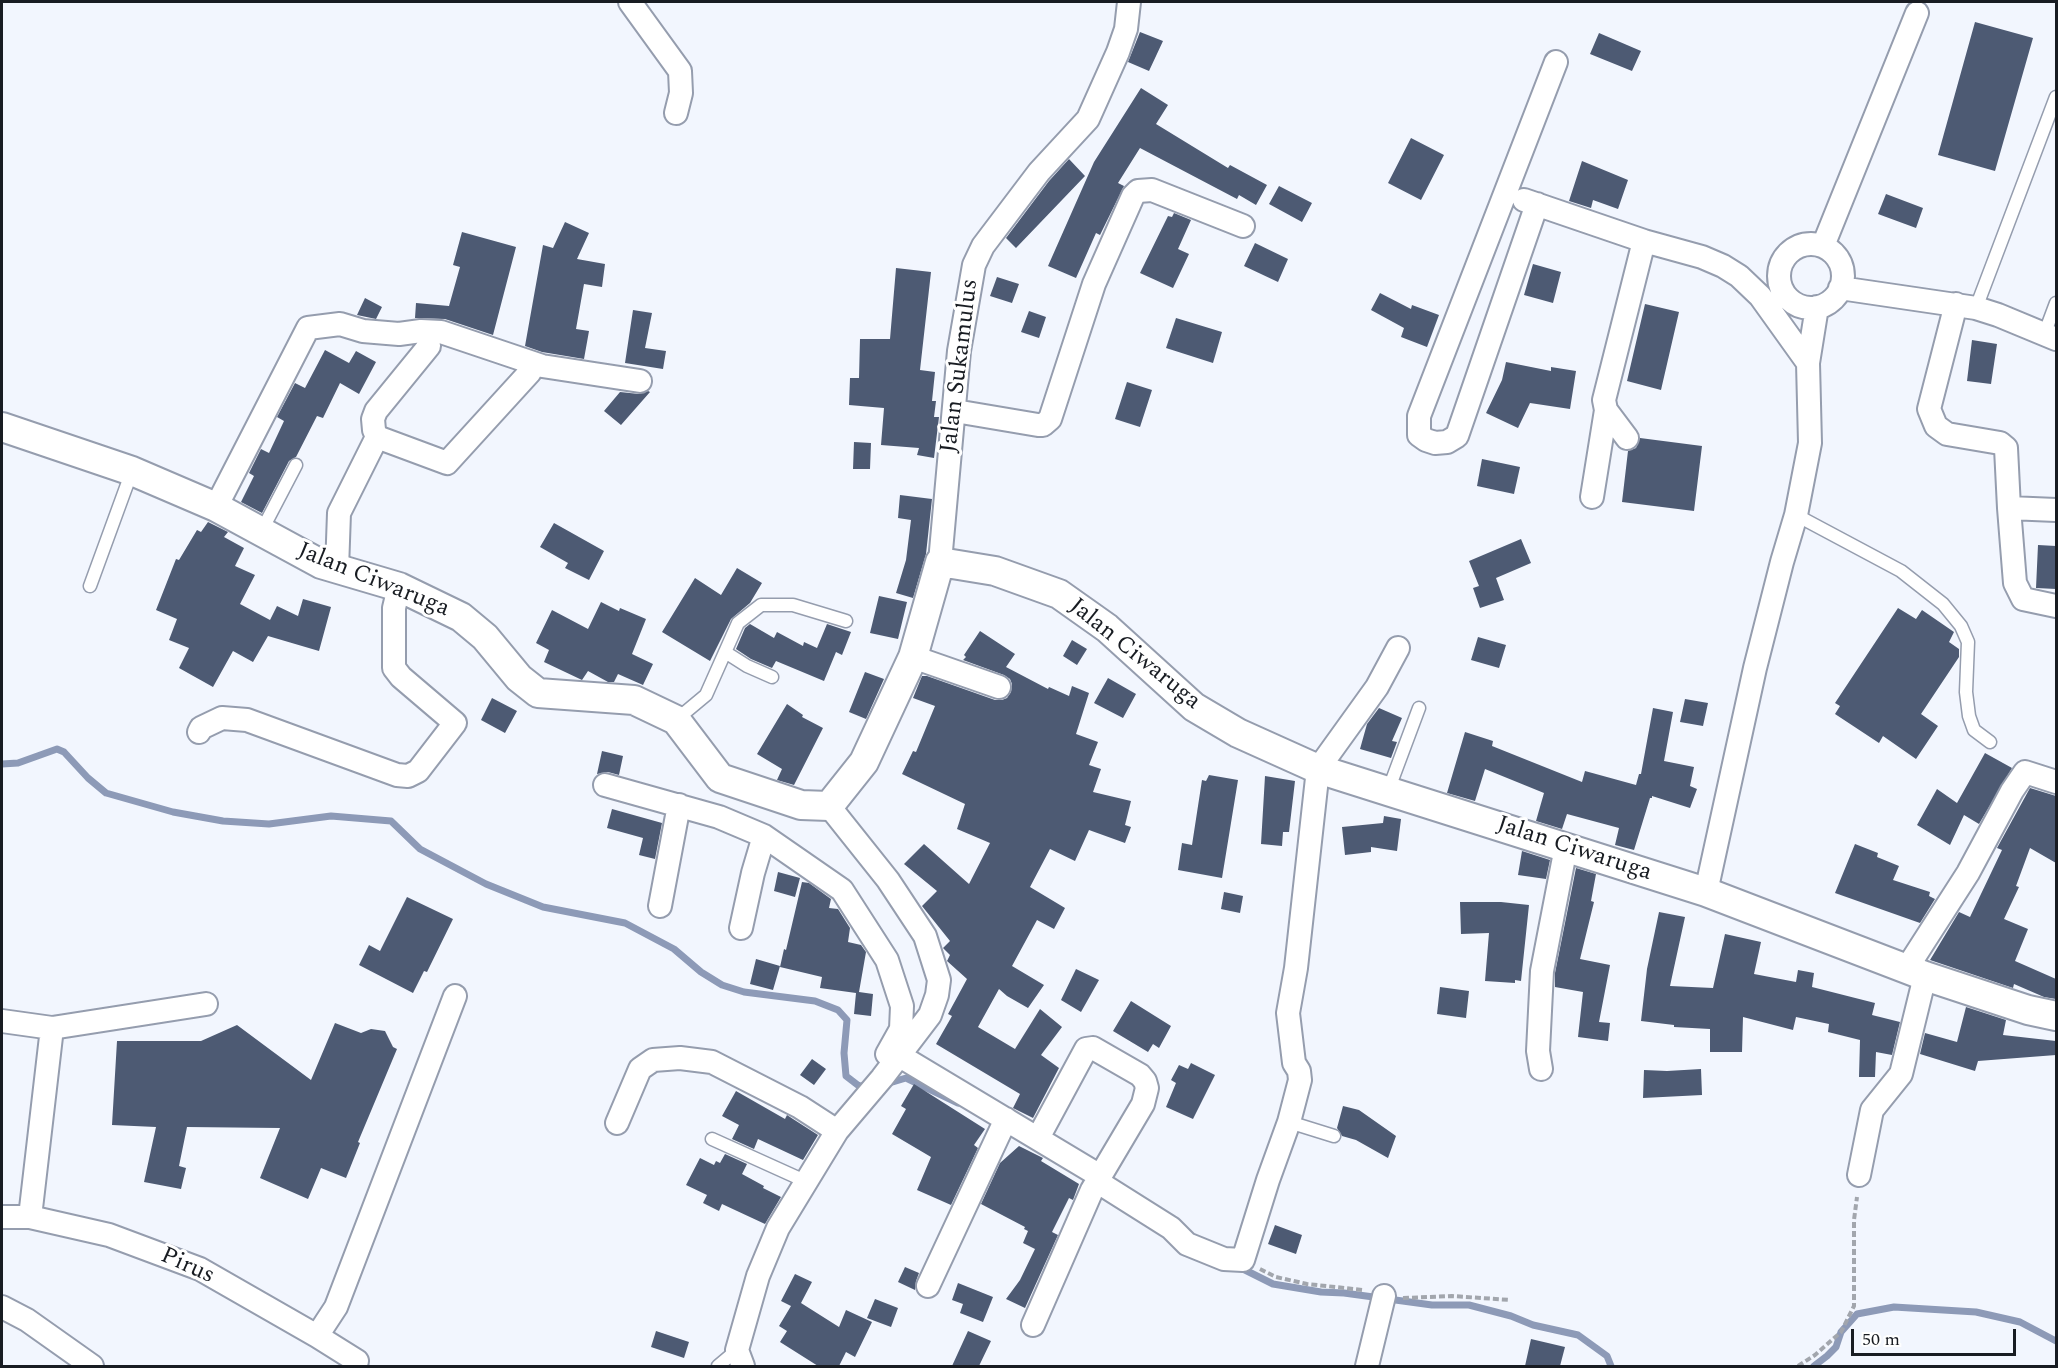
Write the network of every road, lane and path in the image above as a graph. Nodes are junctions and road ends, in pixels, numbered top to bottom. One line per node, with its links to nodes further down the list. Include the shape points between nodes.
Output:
1 (630, 2): 6 (street, via 680,70 681,93)
2 (1129, 2): 22 (street, Jalan Sukamulus, via 1124,37 1088,119 1039,172 983,246 974,265 959,351)
3 (1917, 13): 11 (street)
4 (1556, 62): 7 (street)
5 (2056, 97): 14 (lane)
6 (676, 113)
7 (1506, 193): 8 (street); 8 (street, via 1419,416 1419,435 1435,443 1457,436)
8 (1537, 204): 10 (street)
9 (1243, 226): 22 (street, via 1152,190 1138,192 1094,285 1050,419 1043,425)
10 (1644, 241): 18 (street, via 1702,257 1739,276 1760,296); 21 (street, via 1607,385)
11 (1823, 246): 12 (street, via 1842,268); 15 (street, via 1802,245 1792,250 1779,278 1788,298 1807,308)
12 (1840, 288): 14 (street); 15 (street, via 1835,297)
13 (2056, 303): 16 (lane)
14 (1966, 306): 16 (street); 30 (street, via 1929,409 1936,426 1947,434 2000,443 2006,448)
15 (1817, 307): 18 (street)
16 (2050, 337)
17 (429, 346): 24 (street, via 376,411 373,419)
18 (1808, 363): 32 (street, via 1810,443)
19 (530, 372): 24 (street, via 447,463)
20 (640, 381): 29 (street, via 542,366 441,332 399,334 363,331 340,324 308,328)
21 (1606, 410): 25 (street); 28 (street)
22 (955, 411): 34 (street, Jalan Sukamulus)
23 (2, 427): 27 (street, Jalan Ciwaruga)
24 (377, 438): 35 (street, via 339,513)
25 (1627, 438)
26 (296, 465): 33 (lane)
27 (132, 471): 29 (street, Jalan Ciwaruga); 36 (lane)
28 (1592, 497)
29 (216, 507): 33 (street, Jalan Ciwaruga)
30 (2009, 507): 31 (street); 38 (street, via 2015,583 2023,599)
31 (2056, 510)
32 (1796, 515): 48 (lane, via 1901,571 1943,604 1968,642 1969,716 1974,730); 57 (street, via 1755,668)
33 (261, 532): 35 (street, Jalan Ciwaruga)
34 (940, 562): 42 (street); 49 (street, Jalan Ciwaruga, via 995,571 1059,594 1107,628 1194,707 1239,733)
35 (337, 569): 37 (street, Jalan Ciwaruga)
36 (90, 586)
37 (399, 588): 46 (street, Jalan Ciwaruga, via 461,617 537,693 634,700); 47 (street, via 394,608 394,668 455,723 418,771 408,776 397,775 248,720 222,718)
38 (2056, 606)
39 (846, 621): 41 (lane, via 793,605 761,605 738,623)
40 (1398, 648): 49 (street, via 1377,687)
41 (725, 652): 43 (lane); 46 (lane, via 706,695)
42 (913, 657): 44 (street); 54 (street, via 864,762)
43 (772, 677)
44 (999, 687)
45 (1419, 708): 52 (lane)
46 (676, 720): 54 (street, Jalan Ciwaruga, via 720,778 801,805)
47 (199, 732)
48 (1990, 742)
49 (1318, 769): 52 (street, Jalan Ciwaruga); 70 (street, via 1288,1013 1294,1063 1300,1077)
50 (2056, 782): 60 (street, via 2025,772)
51 (605, 785): 53 (street)
52 (1388, 791): 56 (street, Jalan Ciwaruga)
53 (679, 805): 55 (street); 58 (street)
54 (829, 806): 66 (street, via 904,902 924,936 939,980 930,1015)
55 (764, 836): 59 (street); 68 (street, via 842,890 887,960 902,1006 901,1029 888,1050)
56 (1566, 847): 57 (street, Jalan Ciwaruga); 67 (street, via 1542,971 1538,1051)
57 (1706, 892): 60 (street, Jalan Ciwaruga)
58 (660, 906)
59 (741, 928)
60 (1916, 972): 63 (street, Jalan Ciwaruga); 76 (street, via 1901,1074 1872,1110)
61 (454, 996): 85 (street, via 336,1307)
62 (206, 1005): 65 (street)
63 (2056, 1016)
64 (2, 1021): 65 (street)
65 (52, 1028): 80 (street)
66 (900, 1056): 68 (street); 69 (street)
67 (1541, 1069)
68 (882, 1078): 72 (street)
69 (1006, 1119): 74 (street); 81 (street)
70 (1289, 1122): 73 (lane); 77 (street, via 1243,1260 1224,1259 1187,1244 1171,1228)
71 (617, 1123): 72 (street, via 640,1070 653,1060 680,1058 712,1062 801,1107)
72 (837, 1131): 78 (street)
73 (1334, 1136)
74 (1038, 1138): 77 (street); 77 (street, via 1086,1049 1093,1048 1140,1076 1147,1088 1143,1104)
75 (712, 1139): 78 (lane)
76 (1860, 1176): 91 (path, via 1854,1220 1854,1306 1841,1332)
77 (1099, 1179): 84 (street)
78 (805, 1181): 86 (street, via 778,1228 758,1276)
79 (2, 1217): 80 (street, Pirus)
80 (30, 1217): 85 (street, Pirus, via 109,1235 200,1269)
81 (928, 1286)
82 (1384, 1296): 90 (street)
83 (2, 1307): 88 (street)
84 (1033, 1325)
85 (317, 1335): 87 (street, Pirus)
86 (740, 1358): 89 (lane)
87 (357, 1361)
88 (92, 1366)
89 (718, 1366)
90 (1367, 1366)
91 (1798, 1366)

